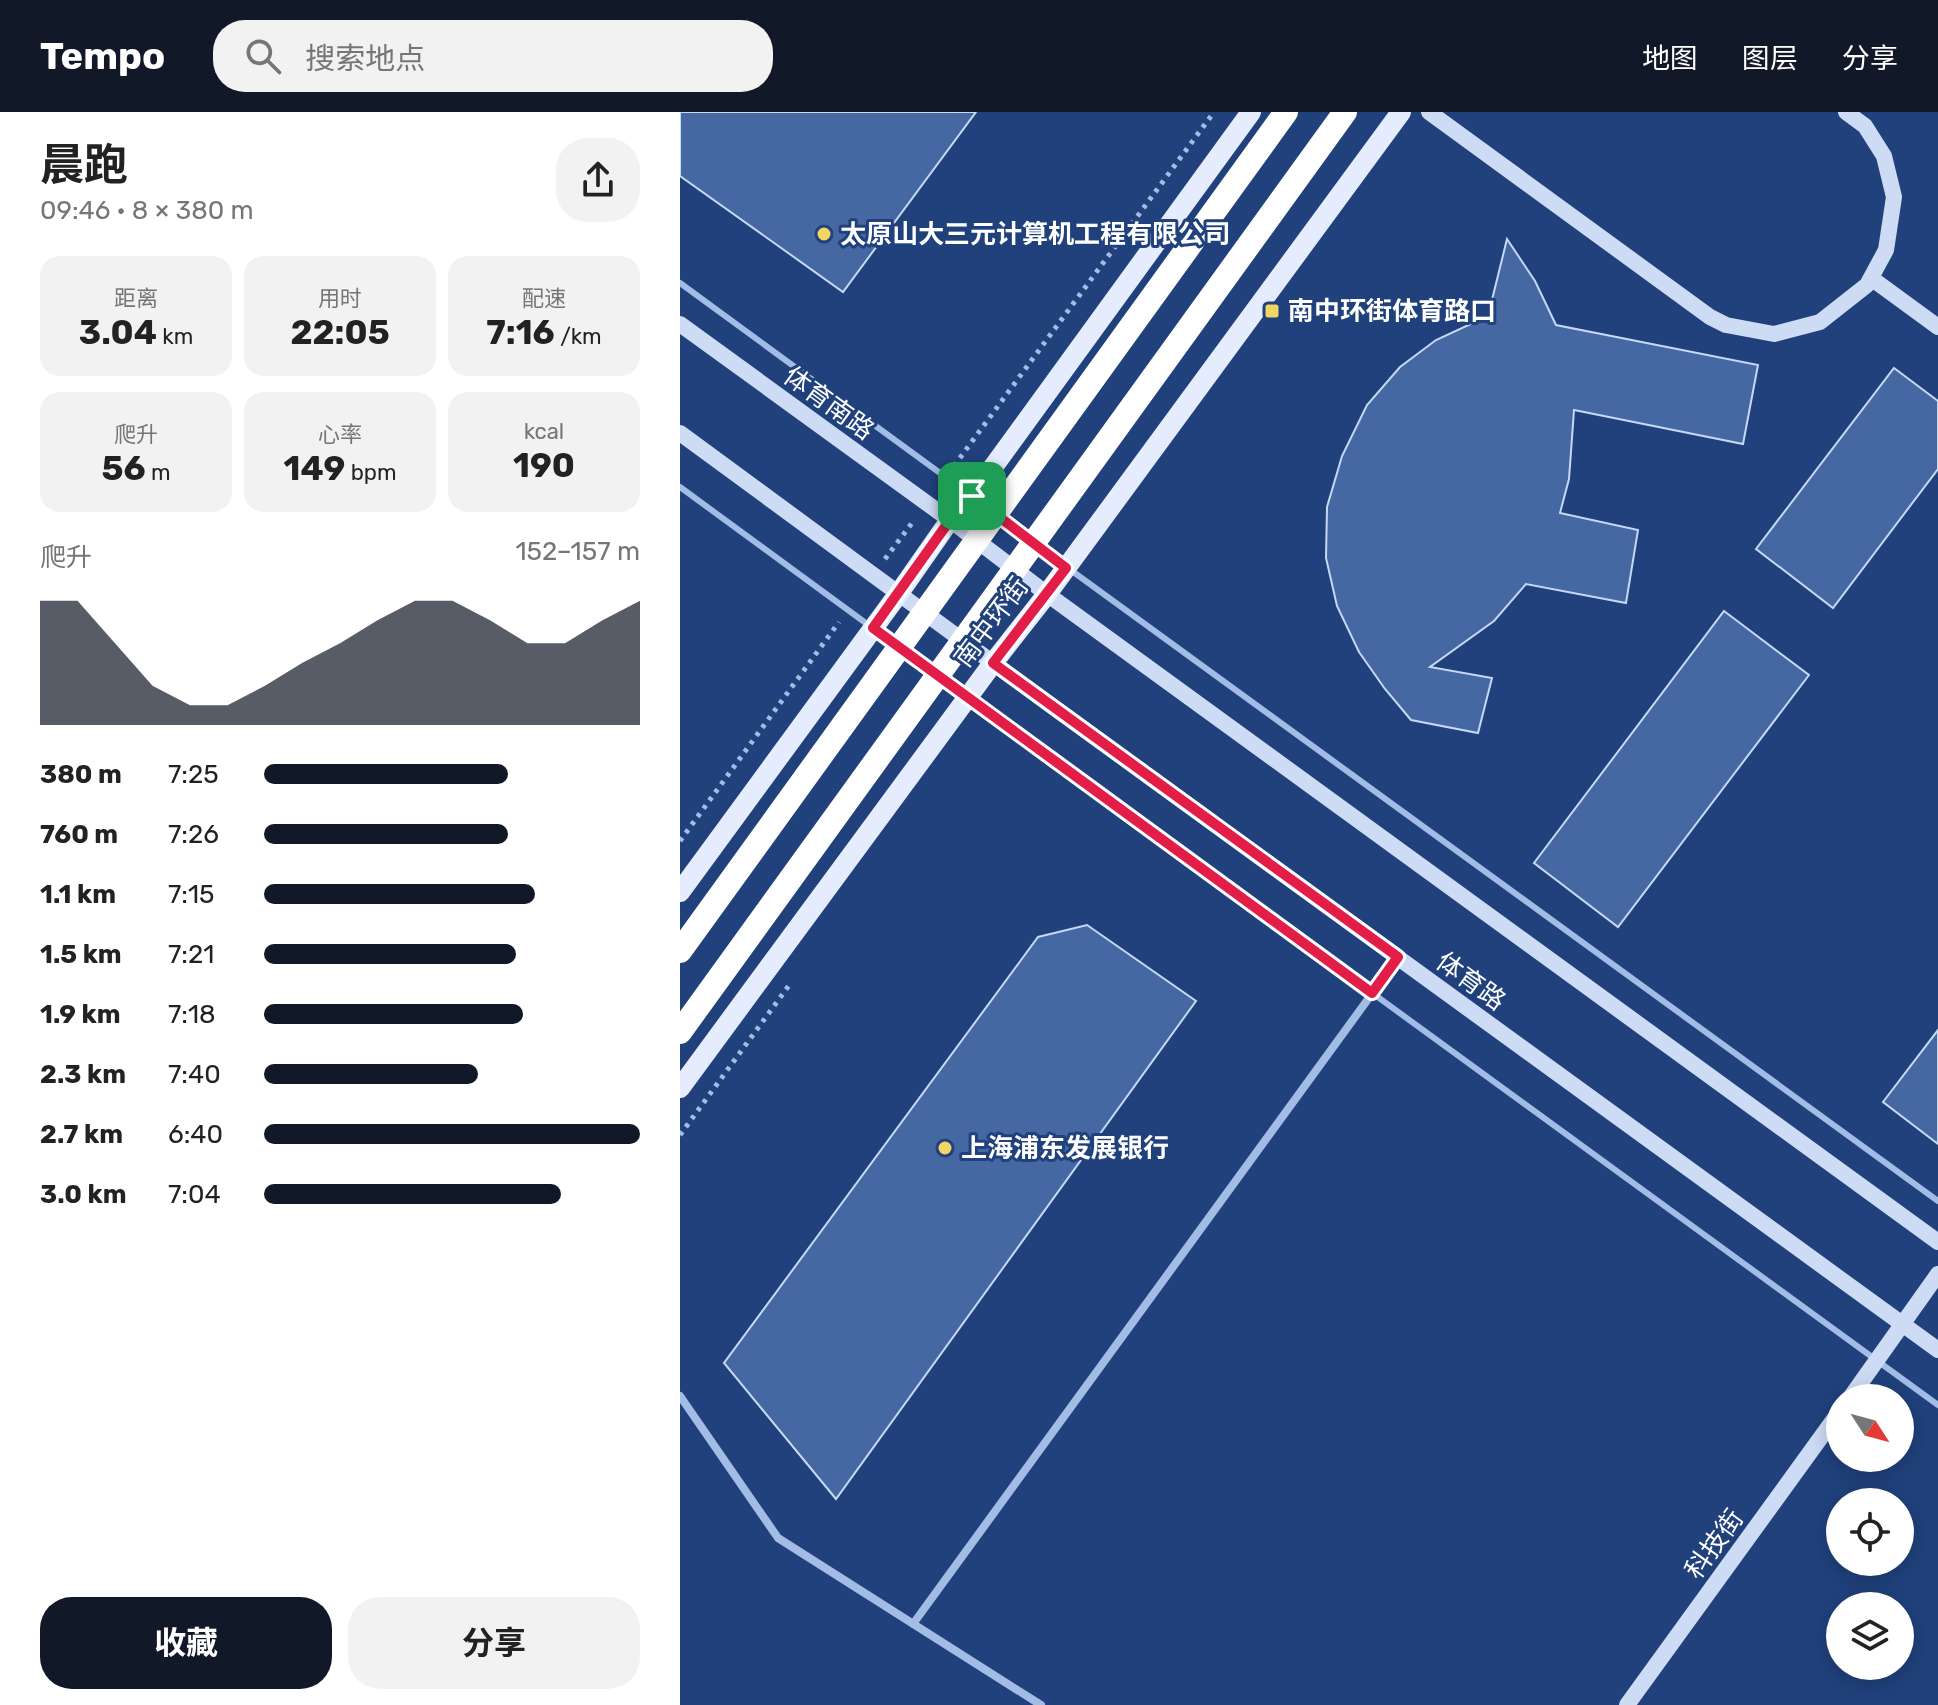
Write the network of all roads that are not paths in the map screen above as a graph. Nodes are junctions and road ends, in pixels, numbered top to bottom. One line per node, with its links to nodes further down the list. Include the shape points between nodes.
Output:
1 (1251, 112): 13 (main road)
2 (1286, 112): 22 (highway, bridge)
3 (1345, 112): 25 (highway, 南中环街, bridge)
4 (1401, 112): 15 (main road, 南中环街)
5 (1429, 112): 7 (main road, via 1726,325 1774,334 1820,322)
6 (1846, 112): 7 (main road, via 1865,126 1884,156 1894,197 1886,250)
7 (1871, 278): 10 (main road)
8 (680, 283): 13 (lane)
9 (680, 324): 14 (main road, 体育南路)
10 (1938, 327)
11 (680, 433): 16 (main road)
12 (680, 487): 18 (lane)
13 (972, 496): 14 (main road); 15 (lane)
14 (950, 520): 16 (main road); 17 (main road)
15 (1066, 568): 17 (main road, 南中环街); 27 (lane)
16 (899, 593): 18 (main road); 19 (main road, 体育路)
17 (1047, 594): 19 (main road, 南中环街); 28 (main road)
18 (873, 628): 20 (lane); 21 (main road)
19 (993, 663): 20 (main road, 南中环街); 23 (main road, 体育路)
20 (968, 699): 24 (lane); 26 (main road, 南中环街)
21 (680, 892)
22 (680, 951)
23 (1398, 957): 24 (street); 30 (main road, 体育路)
24 (1372, 993): 32 (lane); 37 (street)
25 (680, 1032)
26 (680, 1088)
27 (1938, 1201)
28 (1938, 1242)
29 (1938, 1274): 30 (main road)
30 (1903, 1325): 31 (main road, 体育路); 32 (main road)
31 (1938, 1350)
32 (1877, 1360): 33 (main road); 35 (lane)
33 (1860, 1384)
34 (680, 1396): 37 (street, via 778,1538)
35 (1938, 1405)
36 (1826, 1430): 39 (main road, 科技街)
37 (913, 1624): 38 (street)
38 (1041, 1705)
39 (1627, 1705)

